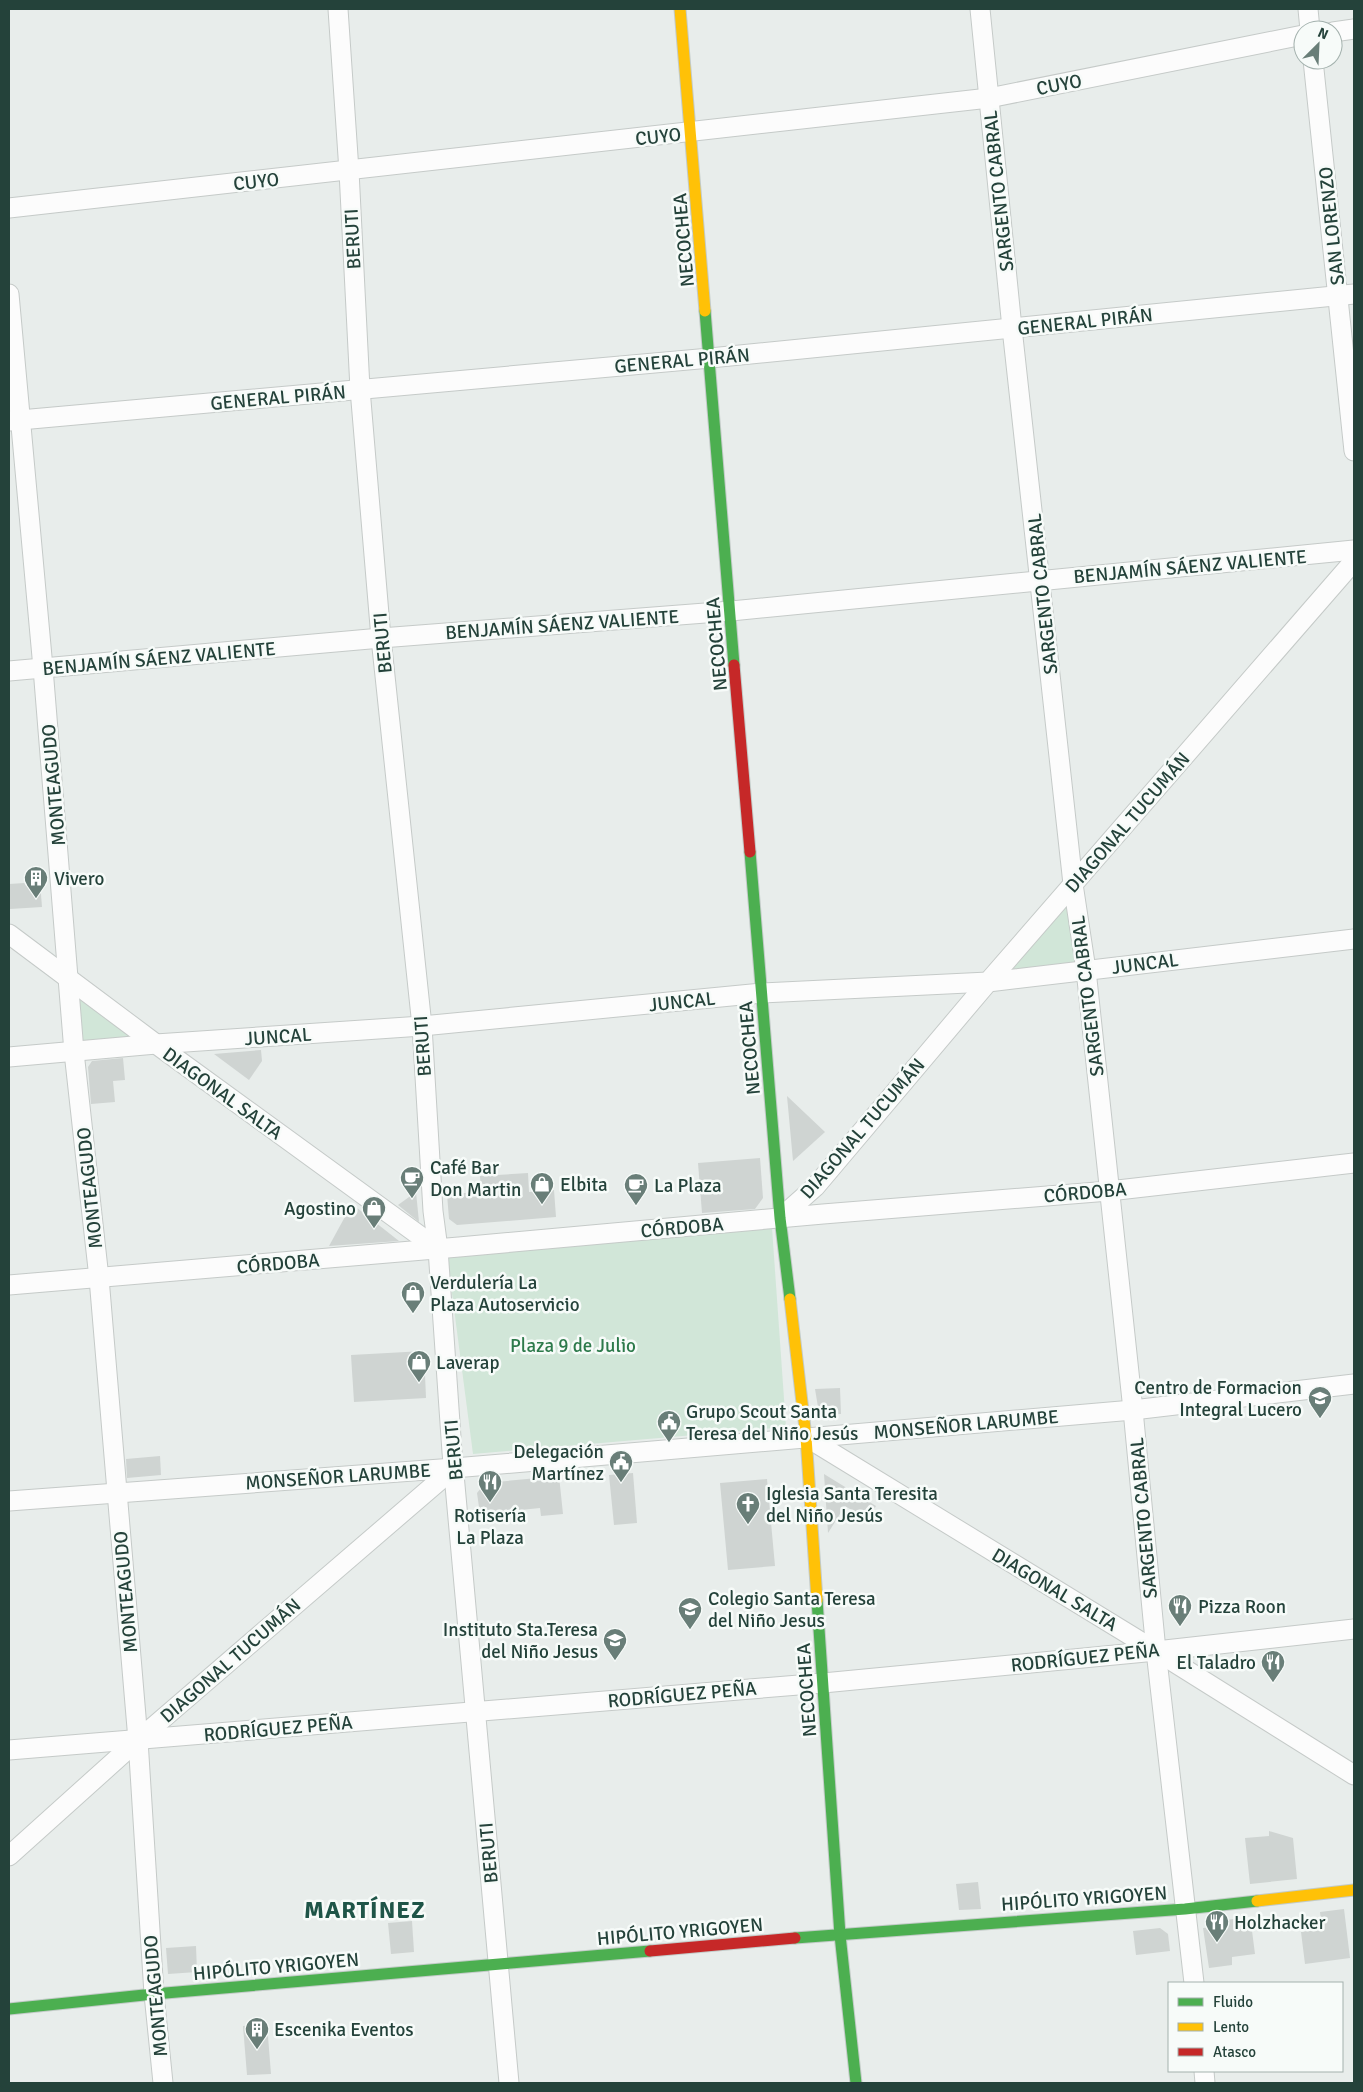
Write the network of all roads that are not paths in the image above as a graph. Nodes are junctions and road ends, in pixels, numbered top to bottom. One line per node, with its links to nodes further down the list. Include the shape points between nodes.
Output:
1 (338, 9): 8 (street, BERUTI)
2 (680, 9): 7 (street, NECOCHEA)
3 (980, 9): 6 (street, SARGENTO CABRAL)
4 (1293, 37): 6 (street, CUYO)
5 (1314, 70): 11 (street, SAN LORENZO)
6 (989, 98): 7 (street, CUYO); 12 (street, SARGENTO CABRAL)
7 (692, 133): 8 (street, CUYO); 13 (street, NECOCHEA)
8 (349, 171): 9 (street, CUYO); 14 (street, BERUTI)
9 (9, 208)
10 (9, 294): 15 (street, MONTEAGUDO)
11 (1346, 295): 12 (street, GENERAL PIRÁN); 16 (street, SAN LORENZO)
12 (1012, 328): 13 (street, GENERAL PIRÁN); 19 (street, SARGENTO CABRAL)
13 (710, 358): 14 (street, GENERAL PIRÁN); 20 (street, NECOCHEA)
14 (360, 389): 15 (street, GENERAL PIRÁN); 21 (street, BERUTI)
15 (15, 421): 22 (street, MONTEAGUDO)
16 (1354, 451)
17 (1354, 550): 19 (street, BENJAMÍN SÁENZ VALIENTE)
18 (1354, 561): 24 (street, DIAGONAL TUCUMÁN)
19 (1041, 580): 20 (street, BENJAMÍN SÁENZ VALIENTE); 24 (street, SARGENTO CABRAL)
20 (731, 611): 21 (street, BENJAMÍN SÁENZ VALIENTE); 30 (street, NECOCHEA)
21 (381, 638): 22 (street, BENJAMÍN SÁENZ VALIENTE); 31 (street, BERUTI)
22 (43, 668): 23 (street, BENJAMÍN SÁENZ VALIENTE); 28 (street, MONTEAGUDO)
23 (9, 671)
24 (1073, 884): 27 (street, SARGENTO CABRAL); 29 (street, DIAGONAL TUCUMÁN)
25 (9, 934): 28 (street, DIAGONAL SALTA)
26 (1354, 939): 27 (street, JUNCAL)
27 (1086, 970): 29 (street, JUNCAL); 36 (street, SARGENTO CABRAL)
28 (68, 979): 32 (street, DIAGONAL SALTA); 33 (street, MONTEAGUDO)
29 (988, 982): 30 (street, JUNCAL); 37 (street, DIAGONAL TUCUMÁN, via 815,1187)
30 (762, 993): 31 (street, JUNCAL); 37 (street, NECOCHEA)
31 (422, 1026): 32 (street, JUNCAL); 38 (street, BERUTI)
32 (156, 1044): 33 (street, JUNCAL); 38 (street, DIAGONAL SALTA)
33 (74, 1052): 34 (street, JUNCAL); 39 (street, MONTEAGUDO)
34 (9, 1057)
35 (1354, 1163): 36 (street, CÓRDOBA)
36 (1109, 1191): 37 (street, CÓRDOBA); 42 (street, SARGENTO CABRAL)
37 (780, 1218): 38 (street, CÓRDOBA); 43 (street, NECOCHEA)
38 (438, 1249): 39 (street, CÓRDOBA); 44 (street, BERUTI)
39 (99, 1278): 40 (street, CÓRDOBA); 45 (street, MONTEAGUDO)
40 (9, 1285)
41 (1354, 1384): 42 (street, MONSEÑOR LARUMBE)
42 (1133, 1410): 43 (street, MONSEÑOR LARUMBE); 48 (street, SARGENTO CABRAL)
43 (806, 1437): 44 (street, MONSEÑOR LARUMBE); 48 (street, DIAGONAL SALTA); 49 (street, NECOCHEA)
44 (454, 1468): 45 (street, MONSEÑOR LARUMBE); 50 (street, BERUTI); 51 (street, DIAGONAL TUCUMÁN)
45 (116, 1492): 46 (street, MONSEÑOR LARUMBE); 51 (street, MONTEAGUDO)
46 (9, 1501)
47 (1354, 1629): 48 (street, RODRÍGUEZ PEÑA)
48 (1156, 1651): 49 (street, RODRÍGUEZ PEÑA); 53 (street, DIAGONAL SALTA); 56 (street, SARGENTO CABRAL)
49 (823, 1683): 50 (street, RODRÍGUEZ PEÑA); 57 (street, NECOCHEA)
50 (476, 1711): 51 (street, RODRÍGUEZ PEÑA); 58 (street, BERUTI)
51 (138, 1740): 52 (street, RODRÍGUEZ PEÑA); 54 (street, DIAGONAL TUCUMÁN); 60 (street, MONTEAGUDO)
52 (9, 1750)
53 (1354, 1775)
54 (9, 1856)
55 (1354, 1890): 56 (street, HIPÓLITO YRIGOYEN)
56 (1185, 1908): 57 (street, HIPÓLITO YRIGOYEN); 59 (street, SARGENTO CABRAL)
57 (840, 1935): 58 (street, HIPÓLITO YRIGOYEN); 64 (street, NECOCHEA)
58 (498, 1964): 60 (street, HIPÓLITO YRIGOYEN); 63 (street, BERUTI)
59 (1194, 1982)
60 (154, 1994): 61 (street, HIPÓLITO YRIGOYEN); 62 (street, MONTEAGUDO)
61 (9, 2009)
62 (163, 2083)
63 (508, 2083)
64 (856, 2083)

